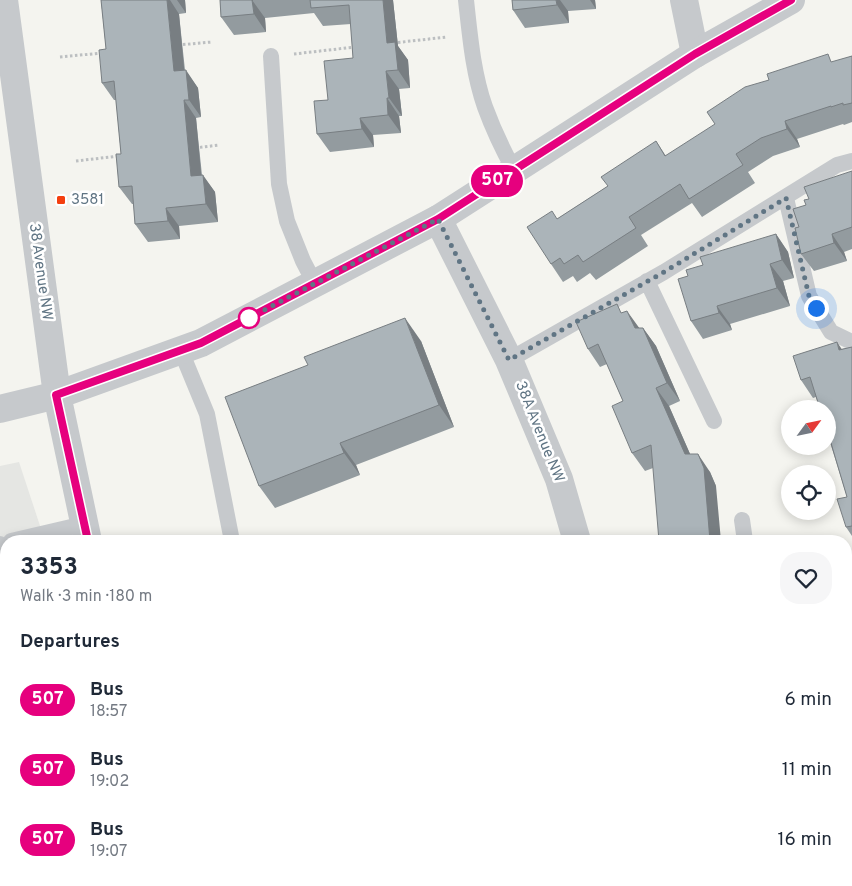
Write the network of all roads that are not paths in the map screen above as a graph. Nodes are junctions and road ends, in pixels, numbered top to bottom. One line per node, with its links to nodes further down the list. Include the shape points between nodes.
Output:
1 (4, 0): 16 (street, 38 Avenue NW)
2 (466, 0): 8 (lane, via 471,50 484,105)
3 (684, 0): 5 (street)
4 (791, 0): 5 (street)
5 (695, 54): 8 (street)
6 (271, 56): 12 (lane, via 283,203 287,221)
7 (852, 161): 9 (lane, via 837,165)
8 (514, 170): 10 (street)
9 (786, 198): 11 (lane); 13 (lane, via 809,296 831,332)
10 (438, 219): 12 (street); 15 (street, 38A Avenue NW)
11 (647, 281): 15 (lane); 18 (lane)
12 (315, 284): 14 (street)
13 (852, 342)
14 (181, 351): 16 (street); 22 (lane, via 207,414)
15 (509, 360): 23 (street, 38A Avenue NW, via 559,479)
16 (56, 395): 17 (street); 20 (street, 38 Avenue NW)
17 (0, 410)
18 (714, 421)
19 (742, 520): 24 (lane)
20 (86, 533): 21 (lane)
21 (67, 535)
22 (231, 535)
23 (575, 535)
24 (744, 535)

